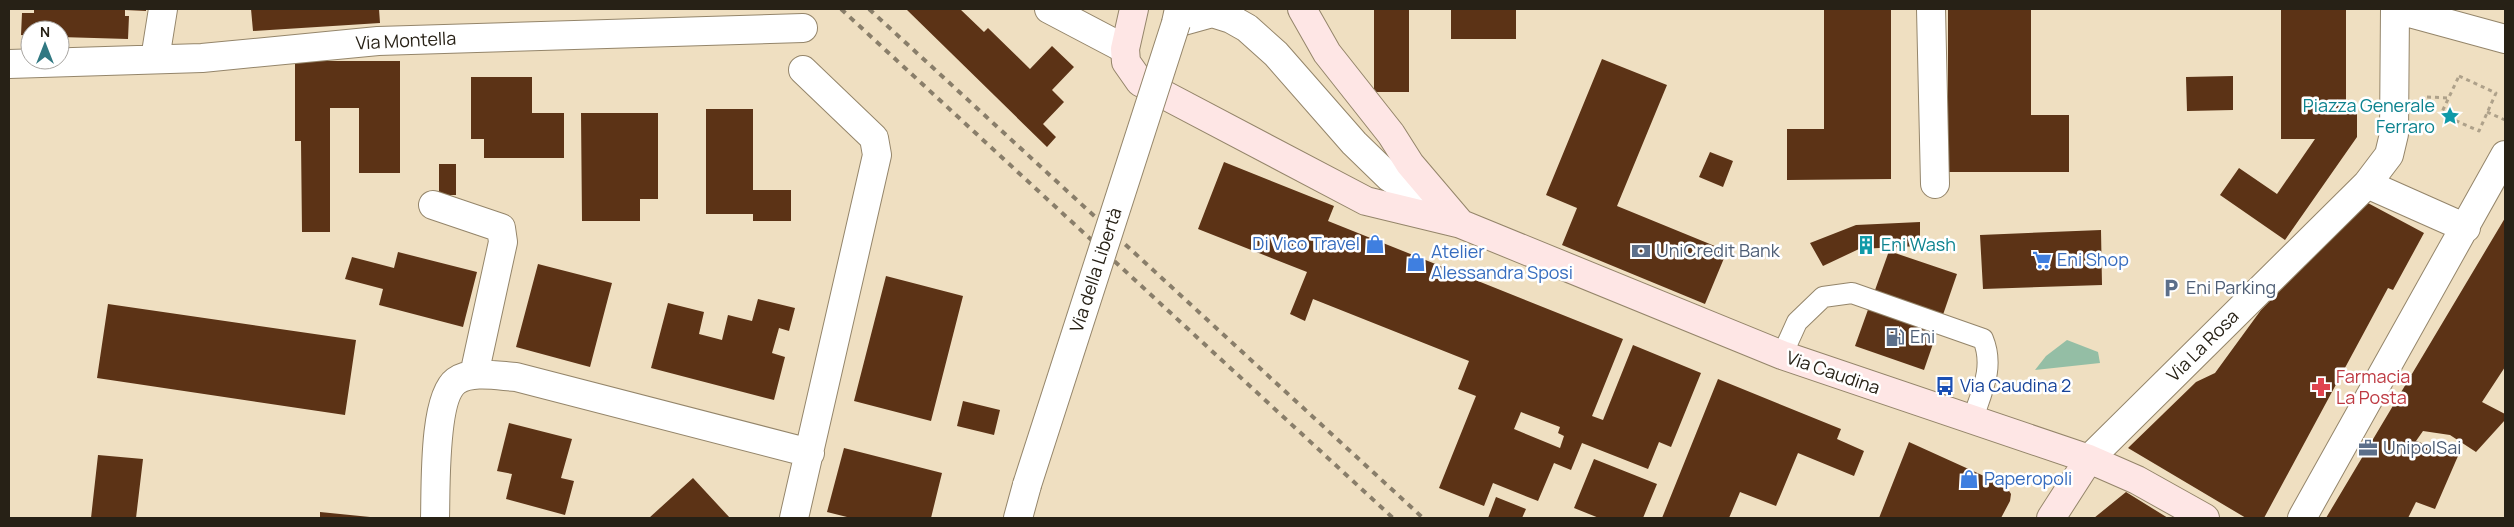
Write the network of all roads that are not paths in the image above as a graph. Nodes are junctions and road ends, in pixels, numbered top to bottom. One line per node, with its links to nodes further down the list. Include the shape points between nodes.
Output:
1 (163, 9): 11 (street)
2 (1049, 9): 10 (street)
3 (1134, 9): 10 (main road)
4 (1302, 9): 18 (main road, via 1327,53 1391,134 1410,164)
5 (1931, 9): 15 (street)
6 (2395, 9): 9 (street); 16 (street, via 2394,134 2388,155)
7 (1178, 16): 18 (street, Via della Libertà, via 1212,13 1231,18 1247,28 1276,54 1389,178); 27 (street, Via della Libertà, bridge)
8 (803, 28): 11 (street, Via Montella, via 378,41 202,58)
9 (2505, 39)
10 (1125, 49): 18 (main road, Via Caudina, via 1126,62 1140,82 1366,201)
11 (155, 59): 12 (street, Via Montella)
12 (9, 64)
13 (802, 70): 23 (street, via 874,138 877,155)
14 (2505, 155): 19 (street)
15 (1934, 184)
16 (2366, 184): 19 (street); 24 (street, Via La Rosa)
17 (433, 205): 21 (street, via 501,228 503,242)
18 (1461, 224): 20 (main road, Via Caudina)
19 (2466, 228): 30 (street)
20 (1782, 355): 22 (main road, Via Caudina); 22 (lane, via 1796,322 1823,297 1852,293 1984,339 1989,353 1989,370)
21 (474, 375): 23 (street, via 516,377); 25 (street, via 456,381 444,398 439,422)
22 (1972, 421): 24 (main road, Via Caudina)
23 (810, 453): 26 (street)
24 (2089, 459): 28 (main road, Via La Rosa); 29 (main road, Via Caudina, via 2137,480)
25 (435, 518)
26 (794, 518)
27 (1018, 518)
28 (2051, 518)
29 (2205, 518)
30 (2302, 518)

